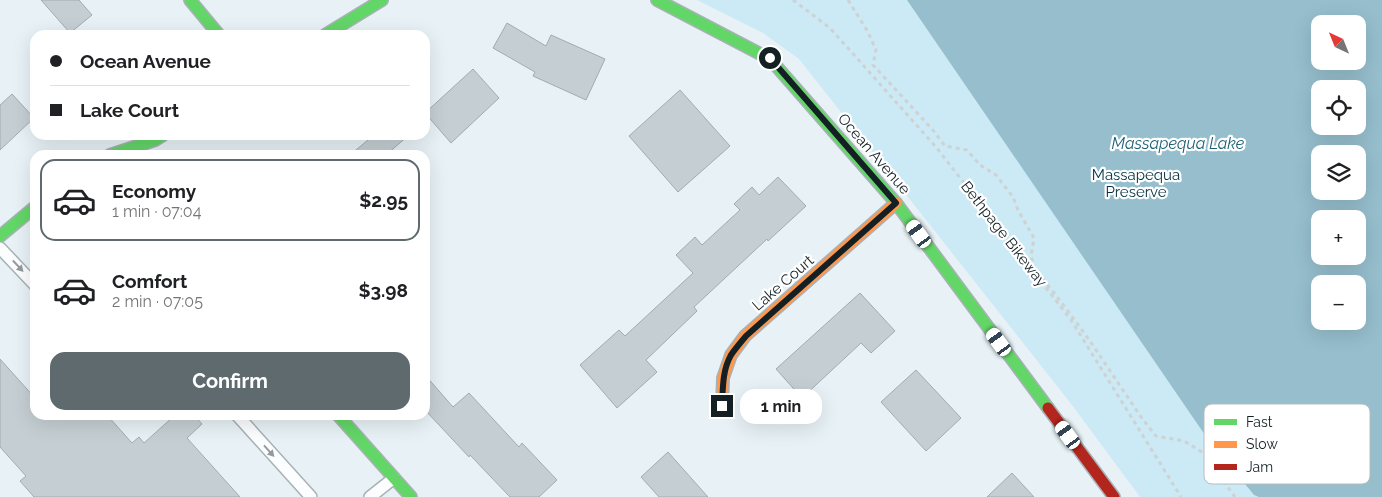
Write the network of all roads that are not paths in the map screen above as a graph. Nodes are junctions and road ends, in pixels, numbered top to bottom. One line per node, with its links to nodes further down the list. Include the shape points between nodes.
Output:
1 (190, 0): 4 (street)
2 (382, 0): 5 (street)
3 (657, 0): 8 (street, Ocean Avenue, via 770,58)
4 (215, 30)
5 (334, 30)
6 (155, 140): 7 (street)
7 (125, 150)
8 (896, 203): 13 (street, Lake Court, via 746,336 731,356 723,378); 20 (street, Ocean Avenue)
9 (30, 211): 10 (street)
10 (0, 236)
11 (0, 248): 12 (lane, one-way to 12)
12 (30, 280)
13 (722, 406)
14 (241, 420): 17 (lane, one-way to 17)
15 (342, 420): 16 (street)
16 (394, 478): 18 (lane); 19 (street)
17 (310, 497)
18 (370, 497)
19 (411, 497)
20 (1114, 497)

